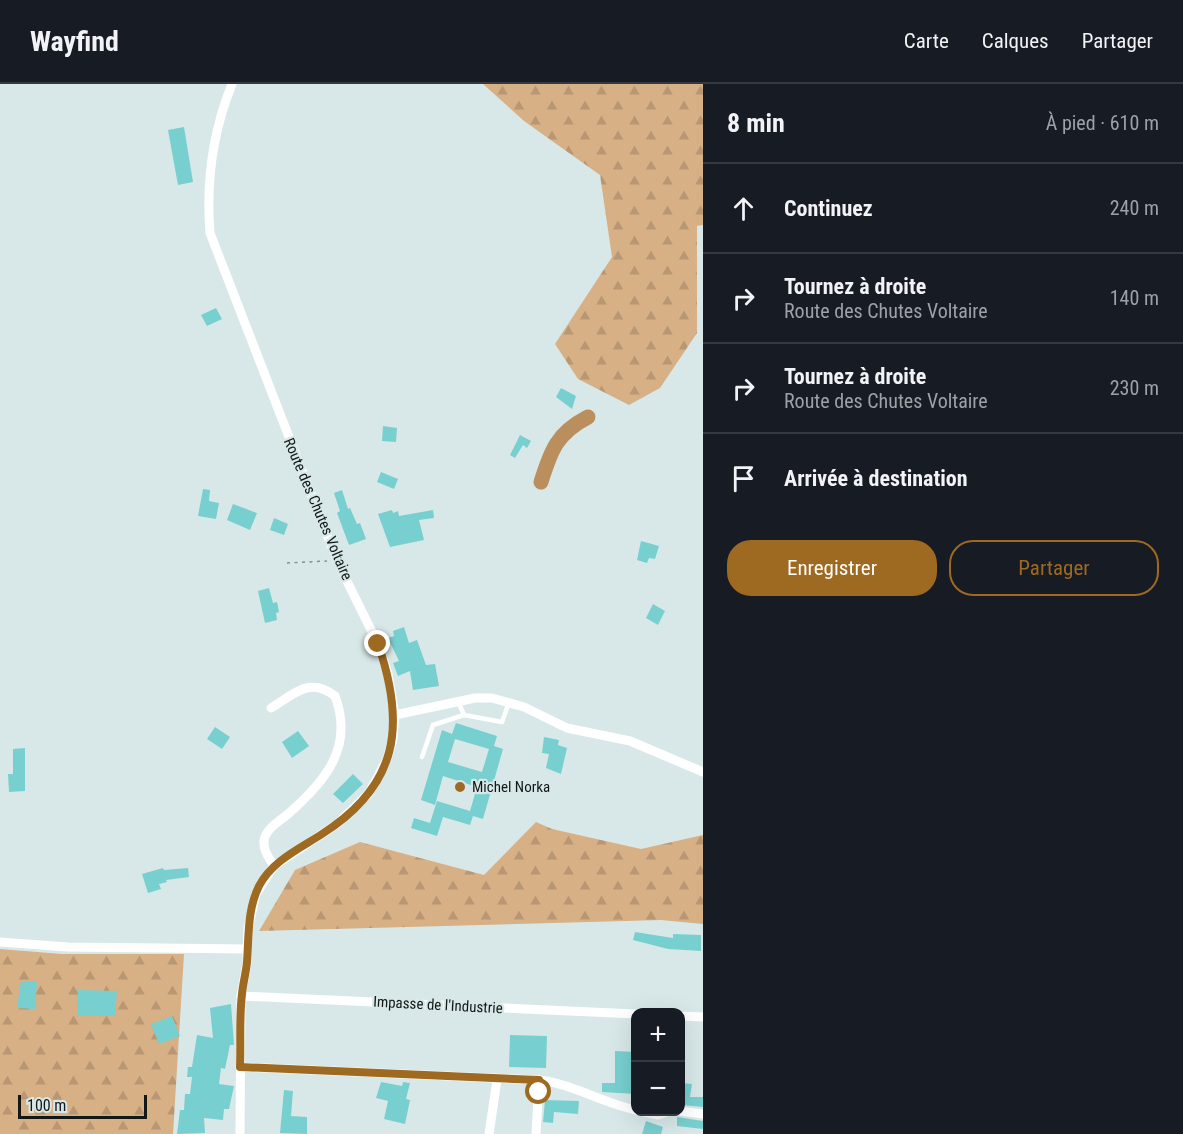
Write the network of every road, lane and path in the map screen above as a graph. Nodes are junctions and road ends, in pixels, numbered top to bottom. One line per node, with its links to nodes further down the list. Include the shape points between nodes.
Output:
1 (232, 84): 2 (street, Route des Chutes Voltaire, via 218,118 218,140 208,188 210,233)
2 (337, 561): 3 (path); 7 (street, Route des Chutes Voltaire, via 378,644)
3 (287, 563)
4 (458, 701): 5 (street, via 484,698); 7 (street); 8 (lane)
5 (509, 702): 8 (lane, via 502,722); 10 (street, via 567,728 630,741)
6 (271, 708): 11 (street, via 309,686 320,686 335,696 343,729 336,760 268,831 265,851)
7 (395, 714): 11 (street, Route des Chutes Voltaire, via 387,759 369,793 337,824)
8 (464, 715): 9 (lane, via 433,725)
9 (422, 757)
10 (703, 772)
11 (274, 866): 13 (street, Route des Chutes Voltaire, via 259,885 253,901)
12 (0, 942): 13 (street, via 68,947)
13 (247, 949): 14 (street, Route des Chutes Voltaire)
14 (241, 996): 15 (street, Impasse de l'Industrie); 18 (street, Route des Chutes Voltaire)
15 (631, 1014)
16 (685, 1016): 17 (street)
17 (703, 1017)
18 (240, 1067): 19 (street); 24 (street, Route des Chutes Voltaire)
19 (497, 1080): 20 (street); 25 (street)
20 (539, 1080): 21 (street, via 562,1082); 26 (street)
21 (631, 1108)
22 (685, 1111): 23 (street)
23 (703, 1114)
24 (240, 1134)
25 (489, 1134)
26 (536, 1134)

